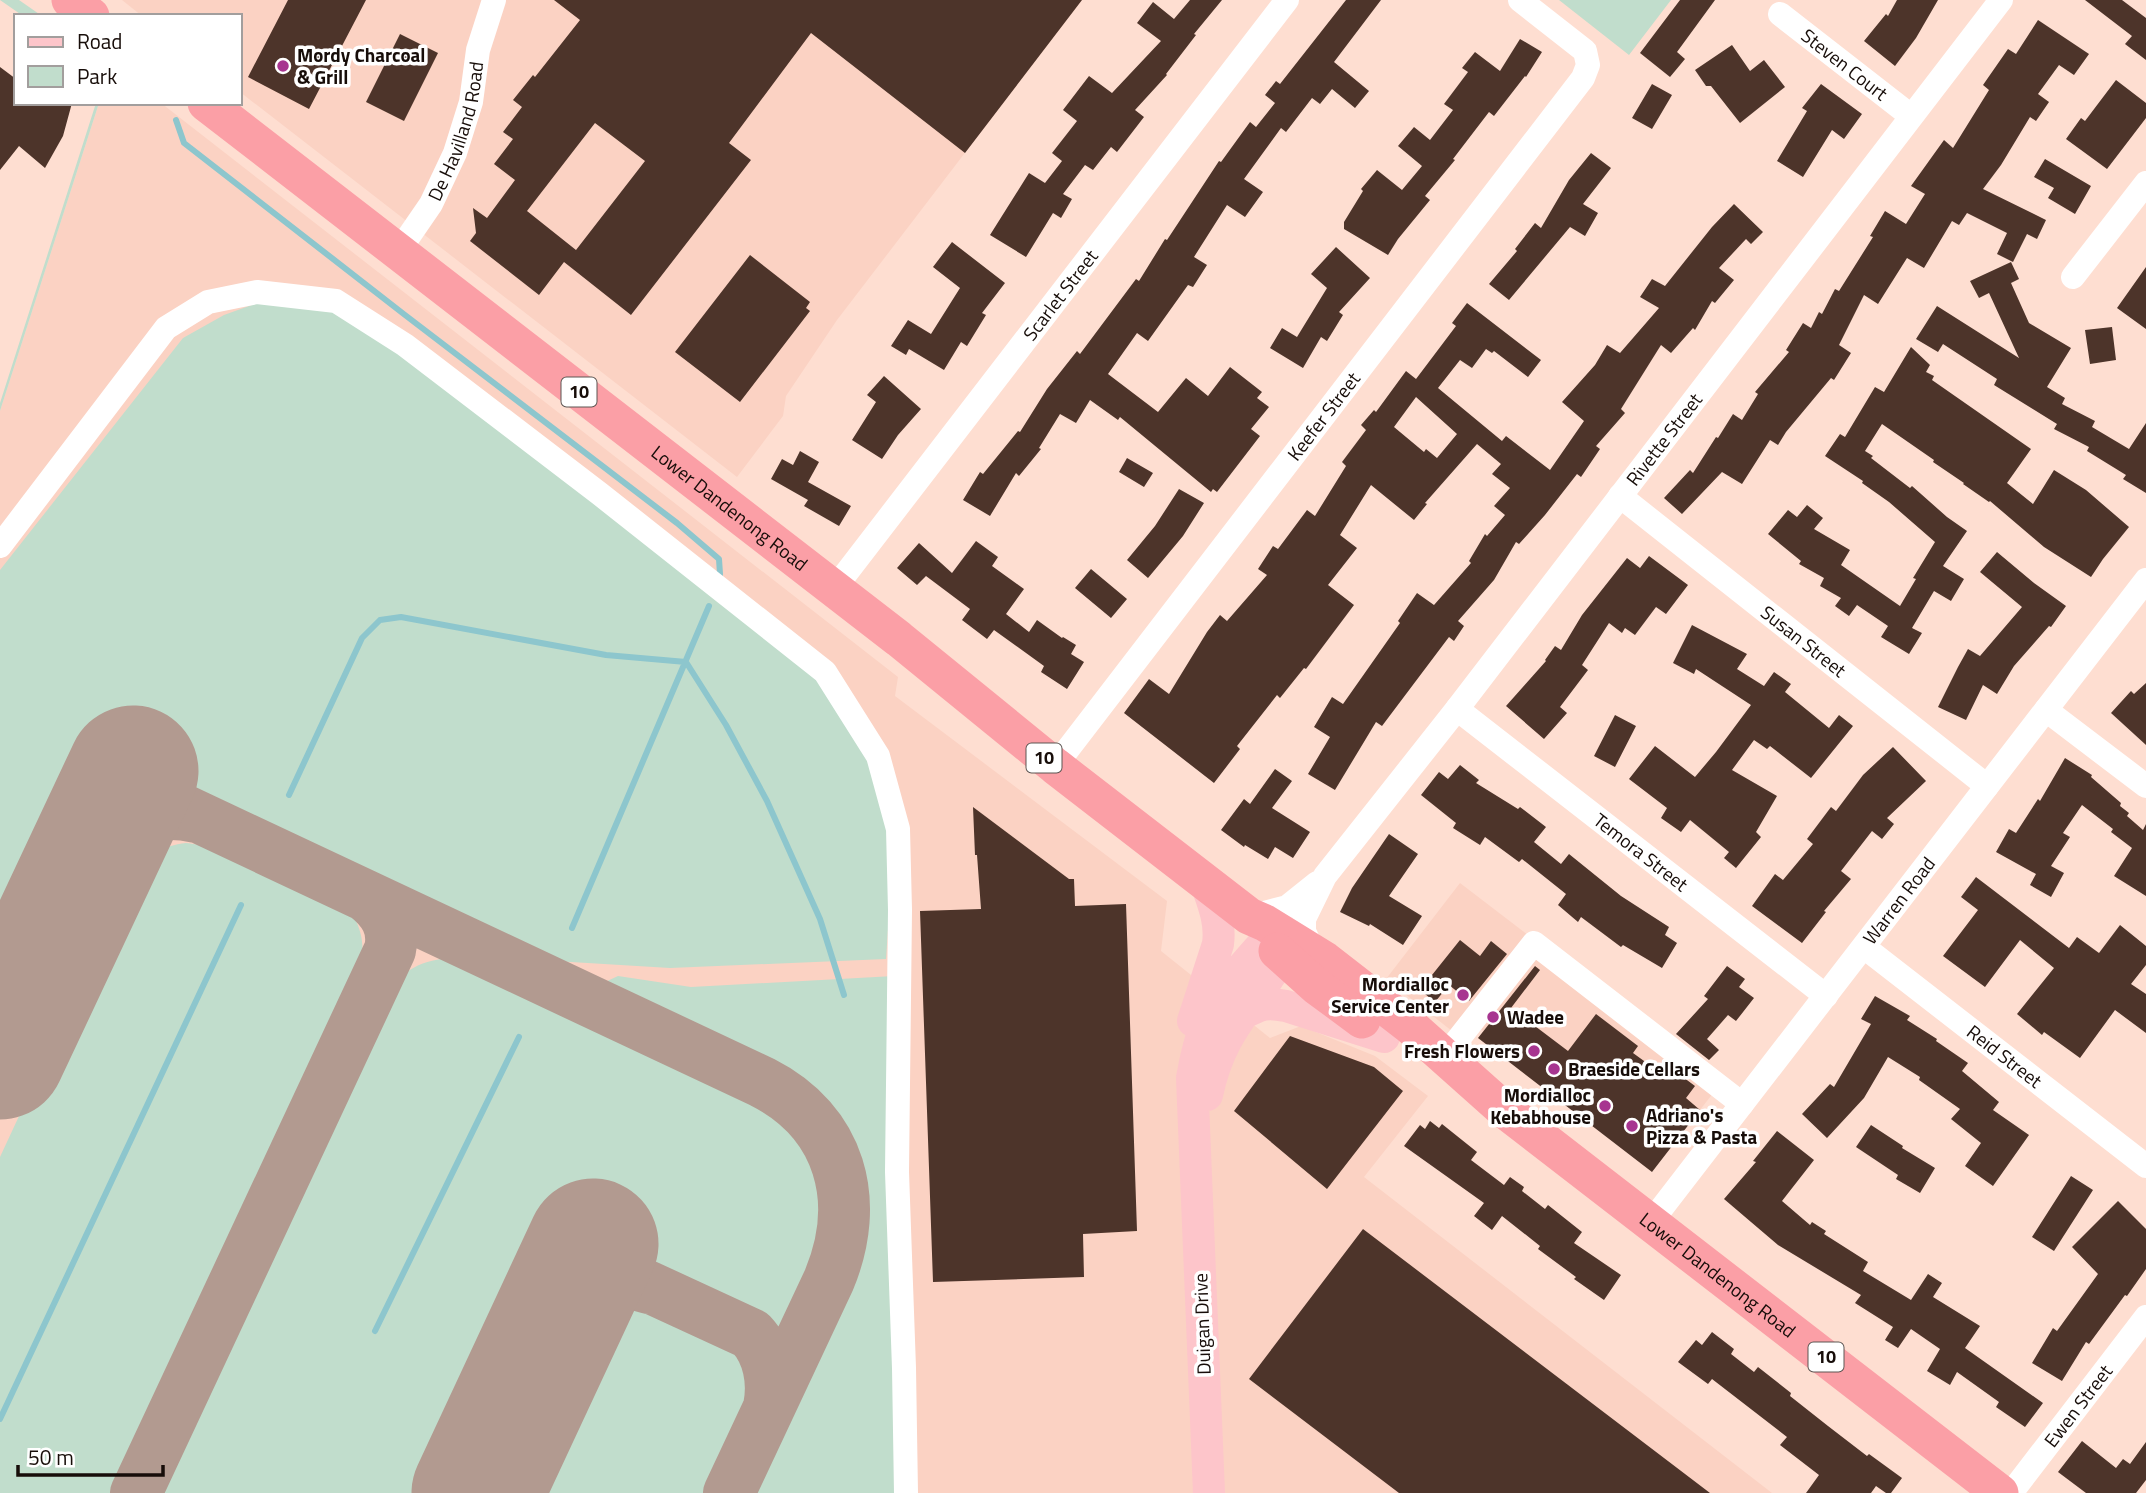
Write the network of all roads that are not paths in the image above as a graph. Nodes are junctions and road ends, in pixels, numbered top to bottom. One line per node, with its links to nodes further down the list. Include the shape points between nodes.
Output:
1 (70, 0): 7 (highway)
2 (494, 0): 11 (street, De Havilland Road, via 456,153 431,204)
3 (1287, 0): 16 (street, Scarlet Street)
4 (1520, 0): 19 (street, Keefer Street, via 1580,46 1588,65 1578,86)
5 (2001, 0): 9 (street, Rivette Street)
6 (1780, 13): 9 (street, Steven Court)
7 (88, 14)
8 (208, 105): 11 (highway, Lower Dandenong Road / 10)
9 (1911, 116): 13 (street, Rivette Street)
10 (2146, 183): 12 (street)
11 (398, 252): 16 (highway, Lower Dandenong Road / 10)
12 (2073, 277)
13 (1620, 496): 17 (street, Rivette Street); 20 (street, Susan Street)
14 (0, 546): 39 (street, via 166,328 208,302 257,292 336,301 405,345 825,672 878,756 898,829 897,1172)
15 (2146, 580): 18 (street, Warren Road)
16 (834, 589): 19 (highway, Lower Dandenong Road / 10)
17 (1457, 709): 22 (street, Rivette Street); 27 (street, Temora Street)
18 (2046, 710): 20 (street, Warren Road); 21 (street)
19 (1055, 766): 23 (highway, Lower Dandenong Road / 10)
20 (1987, 786): 25 (street, Warren Road)
21 (2146, 786)
22 (1325, 876): 24 (street, Rivette Street, via 1287,906); 26 (street, Rivette Street, via 1304,919 1308,940)
23 (1206, 883): 24 (highway, Lower Dandenong Road / 10); 31 (main road, via 1219,934 1193,1020)
24 (1273, 936): 26 (highway, Lower Dandenong Road / 10); 28 (main road, Duigan Drive, via 1272,974); 29 (highway, Lower Dandenong Road / 10, via 1316,985); 31 (main road, Duigan Drive, via 1245,964 1211,1012 1197,1047)
25 (1864, 947): 27 (street, Warren Road); 35 (street, Reid Street)
26 (1325, 960): 30 (highway, Lower Dandenong Road / 10)
27 (1826, 996): 32 (street, Warren Road)
28 (1242, 1014): 29 (main road, via 1270,1003); 34 (main road, Duigan Drive, via 1218,1055)
29 (1384, 1037): 33 (highway, Lower Dandenong Road / 10)
30 (1446, 1056): 32 (street, via 1534,943); 33 (highway, Lower Dandenong Road / 10)
31 (1192, 1078): 34 (main road, Duigan Drive)
32 (1742, 1104): 36 (street, Warren Road)
33 (1502, 1108): 36 (highway, Lower Dandenong Road / 10)
34 (1195, 1155): 40 (main road, Duigan Drive)
35 (2146, 1166)
36 (1651, 1222): 38 (highway, Lower Dandenong Road / 10)
37 (2146, 1318): 41 (street, Ewen Street)
38 (1979, 1487)
39 (906, 1493)
40 (1209, 1493)
41 (2011, 1493)

